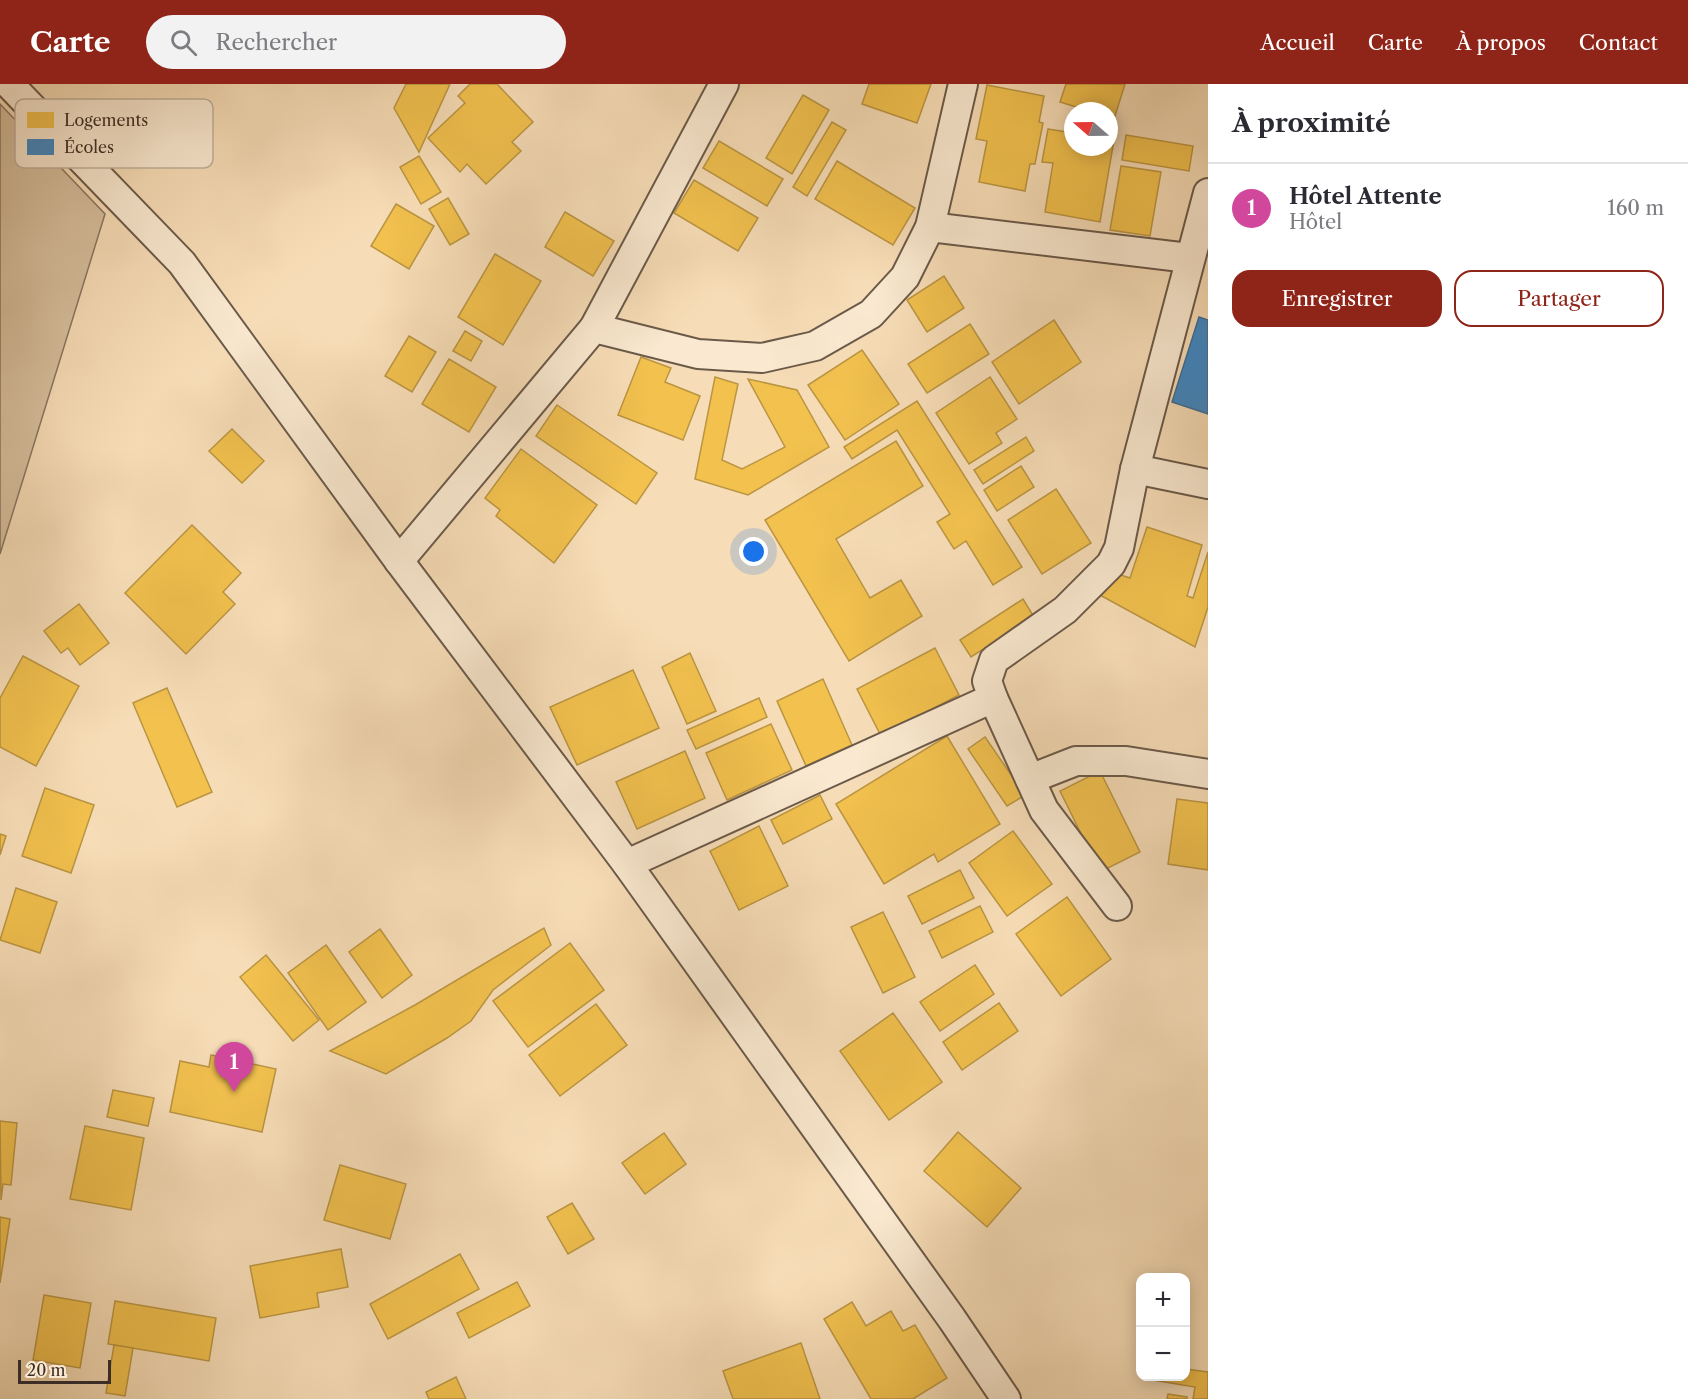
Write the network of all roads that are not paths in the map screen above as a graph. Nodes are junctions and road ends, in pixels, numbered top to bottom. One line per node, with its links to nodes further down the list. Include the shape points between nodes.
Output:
1 (9, 84): 4 (street)
2 (724, 84): 9 (street)
3 (963, 84): 7 (street)
4 (23, 99)
5 (90, 168): 12 (street, via 182,263)
6 (1208, 193): 8 (street)
7 (930, 227): 8 (street); 9 (street, via 905,277 872,314 815,346 762,358 698,354)
8 (1189, 258): 10 (street)
9 (594, 328): 12 (street)
10 (1135, 469): 11 (street); 13 (street, via 1119,548 1111,564 1065,610 994,660 987,681)
11 (1208, 484)
12 (399, 561): 16 (street)
13 (993, 698): 15 (street); 16 (street)
14 (1208, 774): 15 (street, via 1126,760 1076,761)
15 (1030, 779): 17 (street, via 1044,810)
16 (627, 864): 18 (street)
17 (1117, 906)
18 (1006, 1399)

